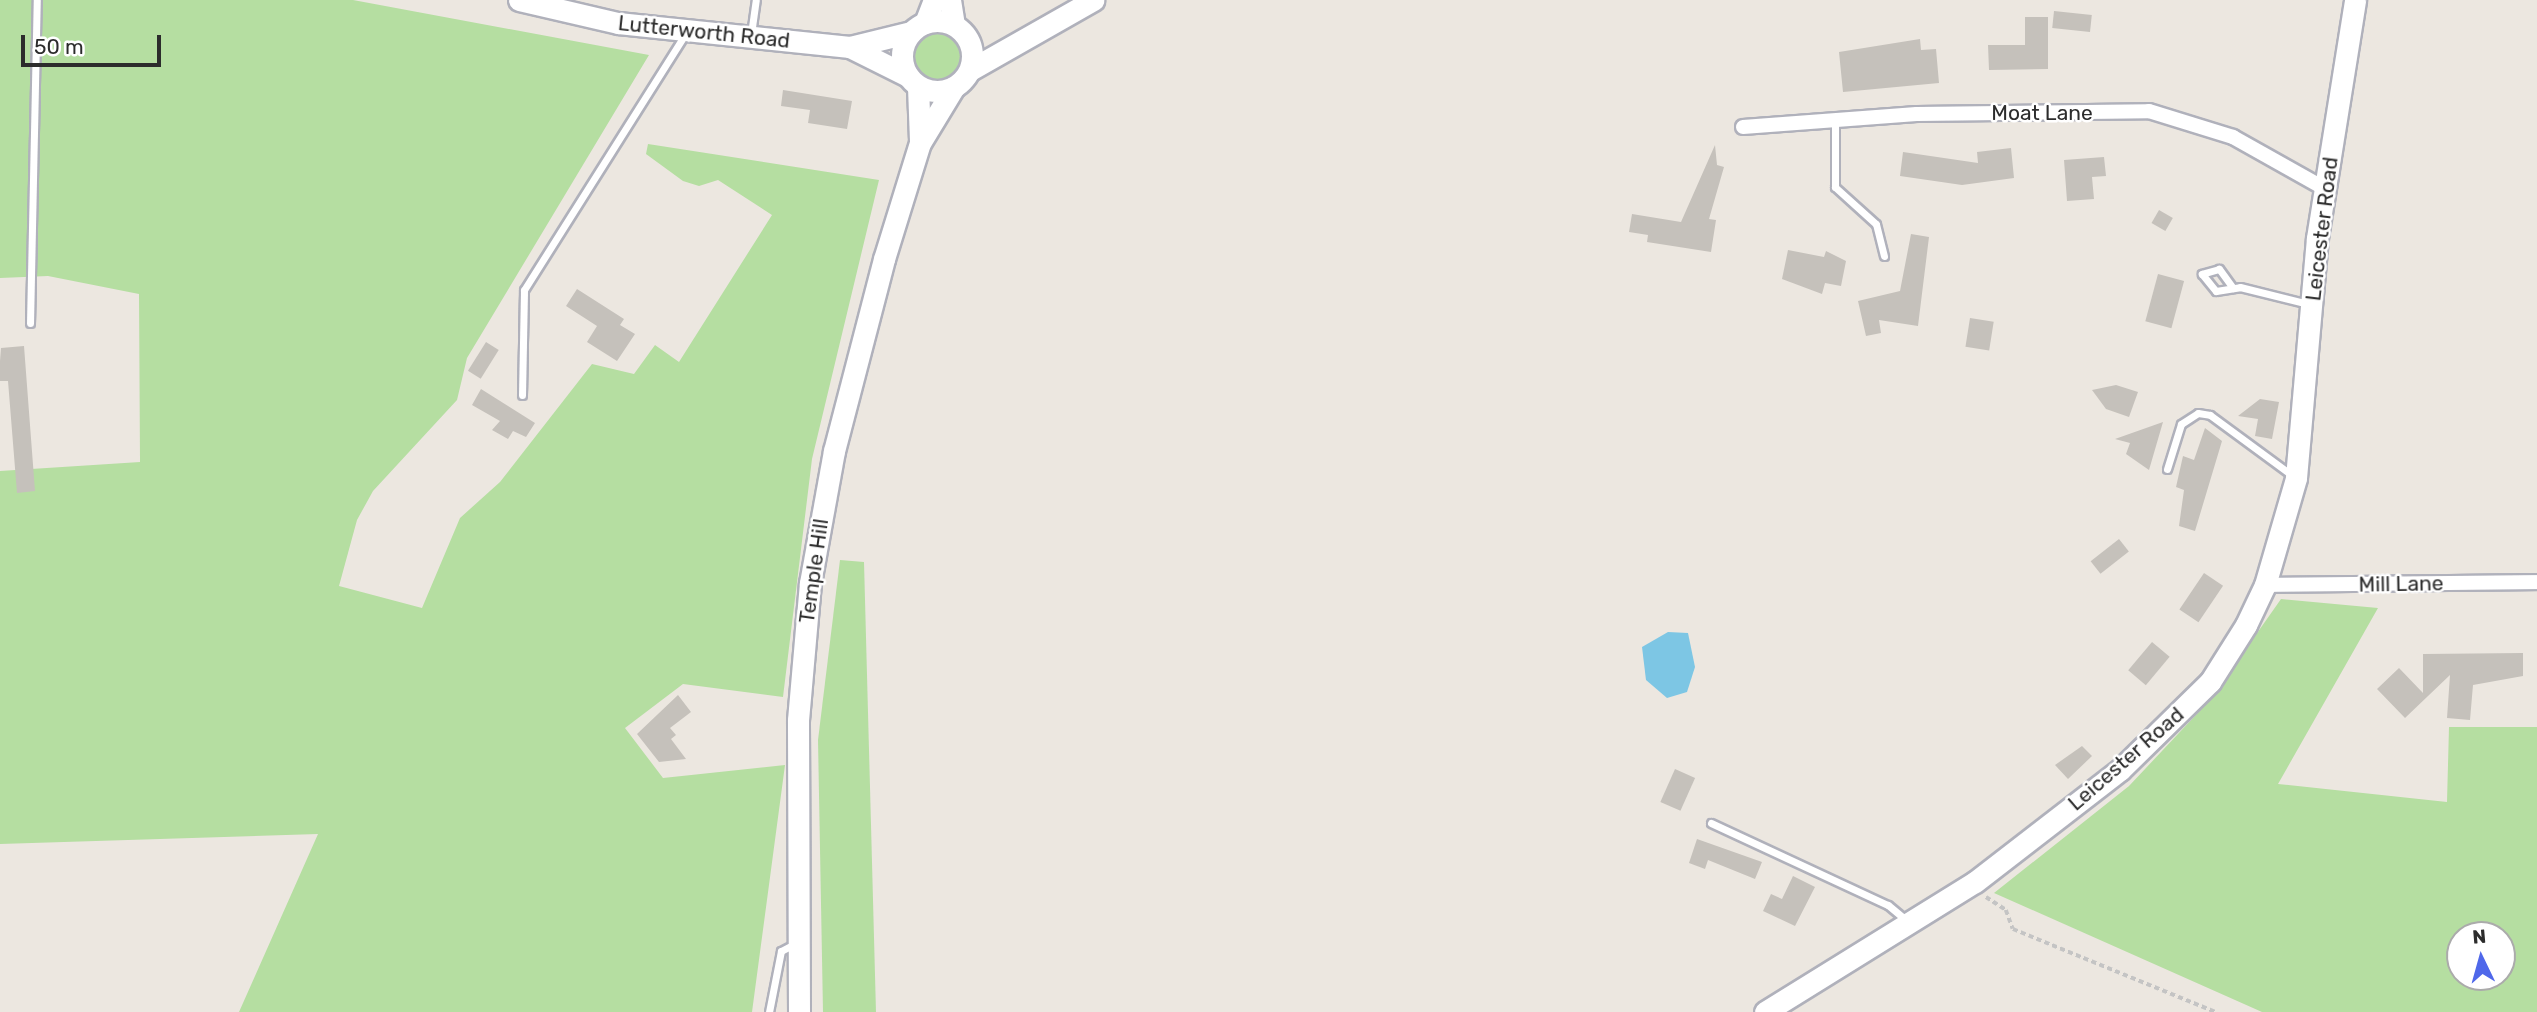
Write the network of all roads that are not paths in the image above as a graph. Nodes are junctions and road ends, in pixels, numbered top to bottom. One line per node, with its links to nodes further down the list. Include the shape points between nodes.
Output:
1 (37, 0): 24 (lane)
2 (519, 0): 10 (main road, Lutterworth Road)
3 (756, 0): 12 (lane)
4 (934, 0): 8 (main road)
5 (950, 0): 9 (main road)
6 (1093, 0): 11 (main road)
7 (2355, 0): 20 (main road, Leicester Road)
8 (918, 28): 9 (main road); 13 (main road, Lutterworth Road); 15 (main road, via 903,49)
9 (958, 28): 11 (main road); 14 (main road, via 972,50)
10 (687, 33): 12 (main road, Lutterworth Road); 25 (lane, via 524,290)
11 (1023, 36): 14 (main road)
12 (751, 38): 13 (main road, Lutterworth Road)
13 (850, 47): 15 (main road, Lutterworth Road)
14 (970, 70): 16 (main road)
15 (913, 81): 16 (main road, via 936,91); 19 (main road, Temple Hill)
16 (954, 87): 19 (main road, Temple Hill)
17 (1835, 122): 18 (street, Moat Lane); 20 (street, Moat Lane, via 1917,114 2169,114 2233,137); 21 (lane, via 1835,187 1876,224)
18 (1743, 127)
19 (920, 143): 32 (main road, Temple Hill, via 834,451 810,583 798,720)
20 (2324, 188): 23 (main road, Leicester Road)
21 (1884, 256)
22 (2233, 288): 23 (lane)
23 (2312, 306): 27 (main road, Leicester Road)
24 (30, 323)
25 (522, 395)
26 (2167, 469): 27 (lane, via 2181,424 2198,413 2218,420 2260,458)
27 (2296, 478): 29 (main road, Leicester Road)
28 (2537, 582): 29 (street, Mill Lane)
29 (2265, 585): 31 (main road, Leicester Road, via 2210,682 2160,736 1975,882)
30 (1711, 823): 31 (lane, via 1888,905)
31 (1910, 922): 35 (main road, Leicester Road)
32 (798, 944): 33 (lane, via 781,951); 34 (main road, Temple Hill)
33 (769, 1012)
34 (799, 1012)
35 (1765, 1012)

